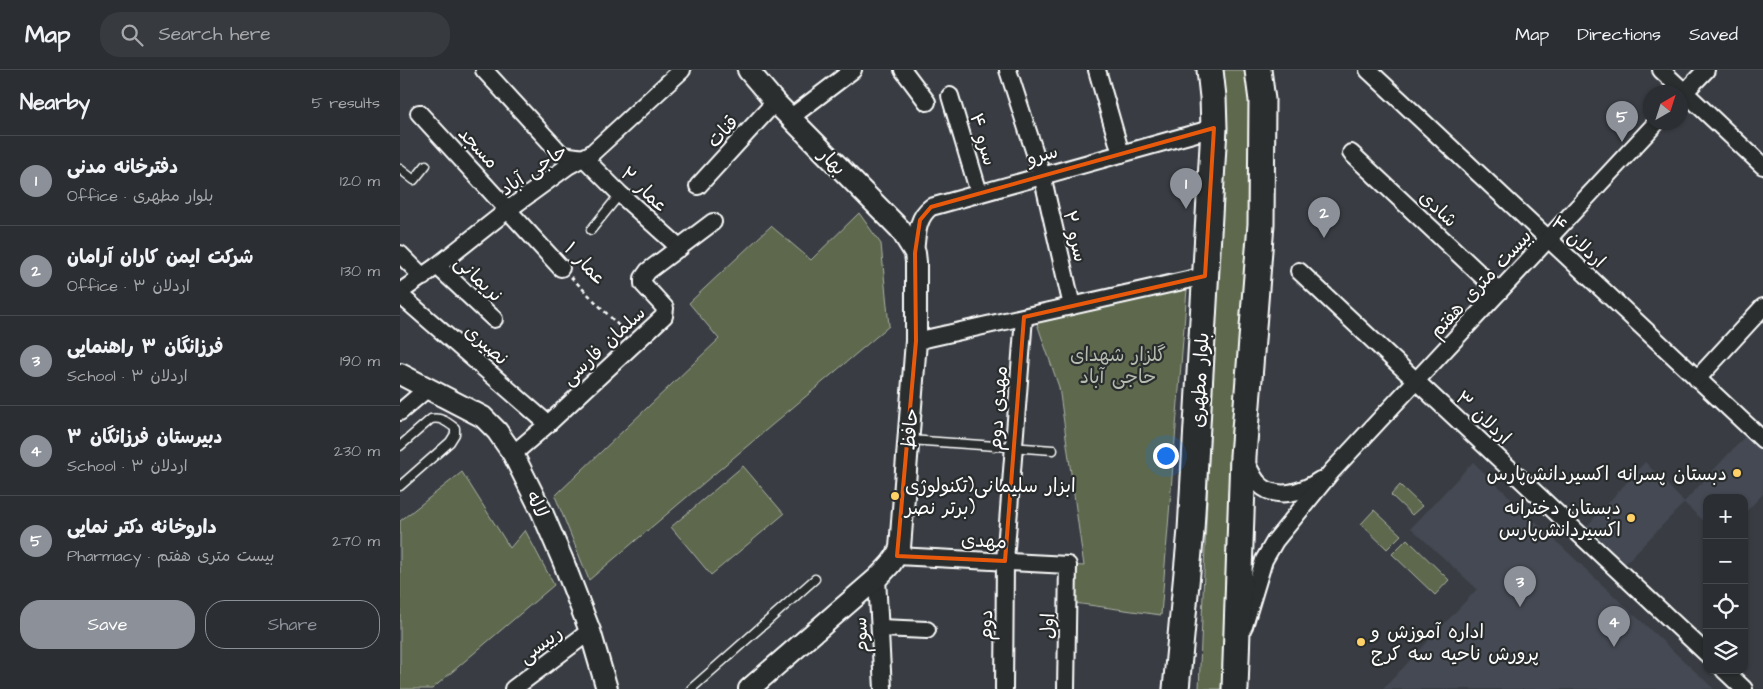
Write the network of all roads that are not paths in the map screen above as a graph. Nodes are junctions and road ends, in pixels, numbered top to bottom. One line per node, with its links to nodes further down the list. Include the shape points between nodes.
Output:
1 (484, 70): 25 (street, via 562,155)
2 (682, 70): 25 (street, حاجی آباد)
3 (748, 70): 17 (street, بهار)
4 (854, 70): 20 (street)
5 (903, 70): 18 (street)
6 (1008, 70): 29 (street, سرو ۲)
7 (1097, 70): 24 (street)
8 (1210, 70): 21 (main road, بلوار مطهری)
9 (1258, 70): 64 (main road, via 1262,100 1261,224)
10 (1368, 70): 36 (street, اردلان ۴)
11 (1661, 70): 13 (street)
12 (1706, 70): 14 (street)
13 (1674, 85)
14 (1688, 90)
15 (950, 96): 31 (street, سرو ۴)
16 (1688, 99): 27 (street)
17 (775, 102): 20 (street, بهار); 30 (street, قنات)
18 (927, 102)
19 (419, 113): 33 (street, مسجد)
20 (790, 118): 38 (street, بهار, via 900,228)
21 (1214, 128): 24 (street, سرو); 43 (main road, بلوار مطهری)
22 (1650, 130): 36 (street, بیست متری هفتم)
23 (1351, 153): 45 (street, شادی)
24 (1121, 154): 29 (street, سرو)
25 (584, 158): 32 (street, عمار ۲); 33 (street, حاجی آباد)
26 (426, 165): 28 (lane, via 414,180)
27 (1763, 166)
28 (400, 169)
29 (1042, 175): 31 (street, سرو); 47 (street, سرو ۲)
30 (698, 186)
31 (979, 193): 38 (street, سرو, via 931,206 920,220)
32 (620, 194): 35 (lane); 37 (street, عمار ۲)
33 (509, 209): 40 (street, حاجی آباد); 41 (street, عمار ۱)
34 (713, 222): 37 (street, سلمان فارسی)
35 (591, 230)
36 (1548, 239): 45 (street, بیست متری هفتم); 53 (street, اردلان ۴)
37 (680, 248): 57 (street, سلمان فارسی, via 643,278 643,284 665,308 664,316)
38 (915, 253): 51 (street, حافظ)
39 (400, 254): 44 (street)
40 (437, 266): 44 (street, حاجی آباد); 50 (street, نریمانی)
41 (562, 268)
42 (1299, 271): 54 (street, اردلان ۳)
43 (1205, 276): 47 (street); 75 (main road, بلوار مطهری, via 1191,530)
44 (423, 277): 46 (street, حاجی آباد)
45 (1499, 292): 54 (street, بیست متری هفتم)
46 (400, 293): 57 (street, نصیری)
47 (1072, 306): 49 (street)
48 (1763, 307): 53 (street)
49 (1024, 317): 51 (street); 61 (street, مهدی دوم)
50 (494, 319)
51 (916, 342): 58 (street, حافظ)
52 (400, 374): 55 (street, لاله)
53 (1697, 379): 59 (street, اردلان ۴)
54 (1416, 382): 65 (street, بیست متری هفتم); 76 (street, اردلان ۳)
55 (428, 388): 56 (street); 63 (street, لاله, via 483,417)
56 (400, 412)
57 (548, 424): 63 (street, سلمان فارسی)
58 (908, 440): 61 (lane); 67 (street, حافظ)
59 (1763, 440)
60 (400, 446): 66 (lane, via 431,419 438,418 455,428 450,442)
61 (1014, 446): 62 (lane); 68 (street, مهدی دوم)
62 (1053, 450)
63 (513, 454): 74 (street, لاله, via 552,537)
64 (1243, 456): 65 (street, via 1257,482 1267,491 1278,494 1309,488); 77 (main road)
65 (1332, 471): 77 (street, via 1264,560)
66 (400, 486)
67 (897, 556): 68 (street, مهدی); 70 (street)
68 (1005, 561): 69 (street, مهدی); 84 (street, دوم)
69 (1068, 565): 85 (street, اول)
70 (877, 578): 72 (street, سوم); 82 (street)
71 (815, 579): 81 (lane)
72 (880, 628): 73 (street); 83 (street, سوم)
73 (927, 630)
74 (590, 631): 79 (street, رییسی); 80 (street, لاله)
75 (1180, 637): 87 (main road, بلوار مطهری); 88 (main road)
76 (1703, 650)
77 (1237, 653): 89 (main road)
78 (1728, 674): 90 (street)
79 (514, 689)
80 (607, 689)
81 (691, 689)
82 (749, 689)
83 (884, 689)
84 (1004, 689)
85 (1066, 689)
86 (1170, 689): 87 (street)
87 (1176, 689)
88 (1193, 689)
89 (1235, 689)
90 (1744, 689)

